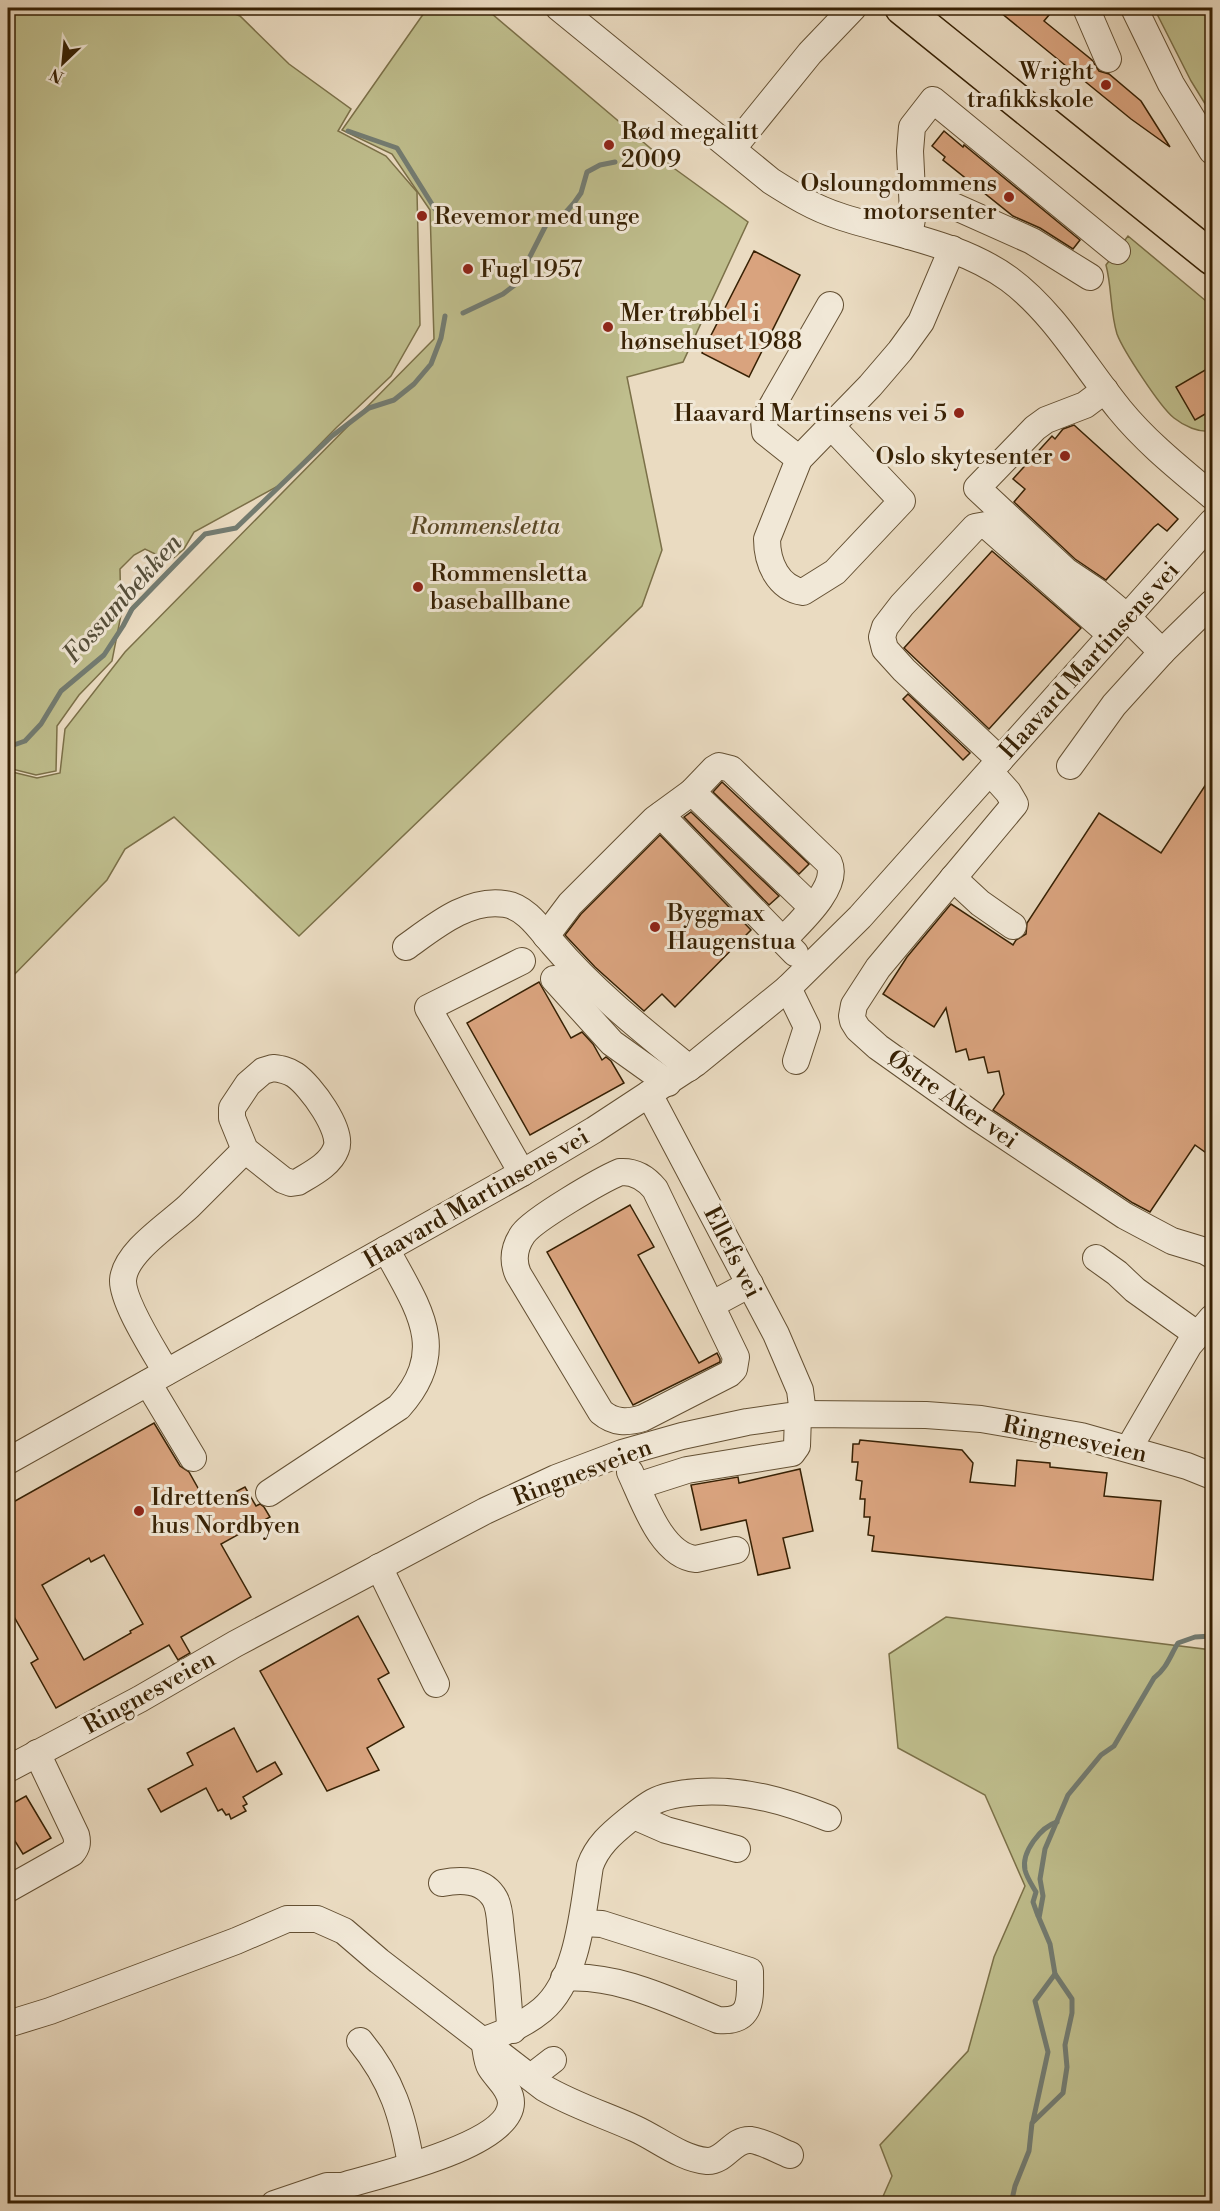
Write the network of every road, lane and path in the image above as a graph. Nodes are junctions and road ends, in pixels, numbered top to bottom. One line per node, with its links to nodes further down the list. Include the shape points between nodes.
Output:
1 (558, 8): 7 (street)
2 (853, 8): 7 (street, via 803,61)
3 (1086, 8): 6 (street)
4 (1134, 8): 8 (street, via 1171,84)
5 (916, 9): 10 (highway); 14 (highway)
6 (1108, 59)
7 (733, 148): 11 (street, via 771,181 812,205)
8 (1212, 151)
9 (911, 187): 11 (street, via 913,213); 13 (street, via 912,127 933,100); 15 (street, via 1032,241)
10 (1212, 230)
11 (909, 236): 12 (street)
12 (952, 249): 17 (street, via 987,265 1025,292 1044,310); 18 (street, via 921,322 870,387)
13 (1117, 251)
14 (1212, 258)
15 (1090, 277)
16 (830, 305): 19 (street, via 764,420 765,432)
17 (1105, 390): 20 (street, via 1161,454); 23 (street, via 1085,405 1035,428 977,488 1066,572 1096,591)
18 (831, 426): 19 (street); 19 (street, via 902,501 835,572 803,592 791,590 782,582 767,553 767,539)
19 (799, 459)
20 (1212, 496)
21 (1212, 522): 23 (street, Haavard Martinsens vei)
22 (1212, 603): 24 (street)
23 (1119, 626): 24 (street); 25 (street, Haavard Martinsens vei); 25 (street, via 986,525 975,527 902,605 885,627 885,649)
24 (1162, 652): 26 (street, via 1114,705)
25 (995, 766): 28 (street, Haavard Martinsens vei); 37 (street, Haavard Martinsens vei, via 860,917)
26 (1070, 766)
27 (692, 792): 29 (street); 31 (street); 31 (street, via 719,766 731,769 829,863 832,877)
28 (1015, 804): 30 (street, Østre Aker vei)
29 (661, 815): 33 (street, via 570,904); 34 (street)
30 (953, 878): 32 (street); 46 (street, Østre Aker vei, via 878,968 854,1005 852,1016 858,1029 975,1116 1125,1216 1172,1241)
31 (812, 907): 34 (street)
32 (1013, 926)
33 (546, 936): 35 (street, via 519,909 502,903 488,904 455,915); 41 (street, via 580,973)
34 (783, 940): 37 (street)
35 (406, 947)
36 (522, 961): 44 (street, via 428,1008)
37 (809, 967): 39 (street, Haavard Martinsens vei)
38 (554, 979): 42 (street)
39 (788, 988): 40 (street, via 807,1027); 41 (street, Haavard Martinsens vei)
40 (796, 1061)
41 (689, 1068): 42 (street, Haavard Martinsens vei)
42 (658, 1088): 44 (street, Haavard Martinsens vei); 48 (street, Ellefs vei)
43 (245, 1150): 43 (street, via 231,1118 232,1108 248,1084 273,1068 297,1075 328,1115 338,1140 332,1157 291,1183); 51 (street, via 126,1268 123,1281 127,1299)
44 (522, 1173): 45 (street, Haavard Martinsens vei)
45 (386, 1249): 51 (street, Haavard Martinsens vei); 59 (street, via 423,1324 426,1362 420,1378 399,1407)
46 (1212, 1255)
47 (1096, 1258): 50 (street, via 1135,1290)
48 (750, 1284): 49 (street); 52 (street, Ellefs vei, via 792,1367 800,1390)
49 (711, 1305): 49 (street, via 736,1357 734,1369 643,1418 616,1422 601,1412 518,1274 514,1254 530,1226 605,1178 629,1172 655,1189)
50 (1205, 1327): 53 (street, via 1189,1345)
51 (157, 1378): 55 (street); 56 (street, Haavard Martinsens vei)
52 (800, 1415): 53 (street, Ringnesveien, via 981,1419); 54 (street, Ringnesveien, via 747,1422); 58 (street, Ellefs vei, via 797,1446 792,1453 687,1470)
53 (1129, 1448): 57 (street, Ringnesveien)
54 (622, 1453): 58 (street); 61 (street, Ringnesveien, via 485,1511)
55 (193, 1458)
56 (8, 1461)
57 (1212, 1476)
58 (637, 1486): 60 (street, via 659,1531 675,1551 696,1559)
59 (269, 1493)
60 (736, 1551)
61 (379, 1567): 62 (street); 63 (street, Ringnesveien)
62 (436, 1684)
63 (37, 1753): 64 (street, Ringnesveien); 69 (street, via 76,1835 77,1848)
64 (8, 1769)
65 (634, 1816): 66 (street, via 655,1801 682,1793 710,1791 764,1796); 67 (street, via 666,1830); 70 (street, via 607,1838 593,1858)
66 (828, 1818)
67 (737, 1849)
68 (442, 1883): 73 (street, via 469,1881 484,1887 496,1900)
69 (8, 1889)
70 (582, 1923): 71 (street); 71 (street, via 602,1924 750,1971 746,2012 731,2021 718,2020 608,1979)
71 (564, 1978): 73 (street, via 543,2009)
72 (8, 2024): 74 (street, via 287,1919 318,1919 344,1931)
73 (513, 2030): 74 (street)
74 (484, 2040): 77 (street); 79 (street, via 489,2066 510,2094 506,2118 481,2138)
75 (360, 2041): 79 (street, via 377,2062 395,2096)
76 (553, 2060): 77 (street)
77 (531, 2077): 78 (street, via 564,2100 699,2159 721,2157 740,2142 750,2140)
78 (790, 2155)
79 (411, 2165): 80 (street)
80 (274, 2204)

